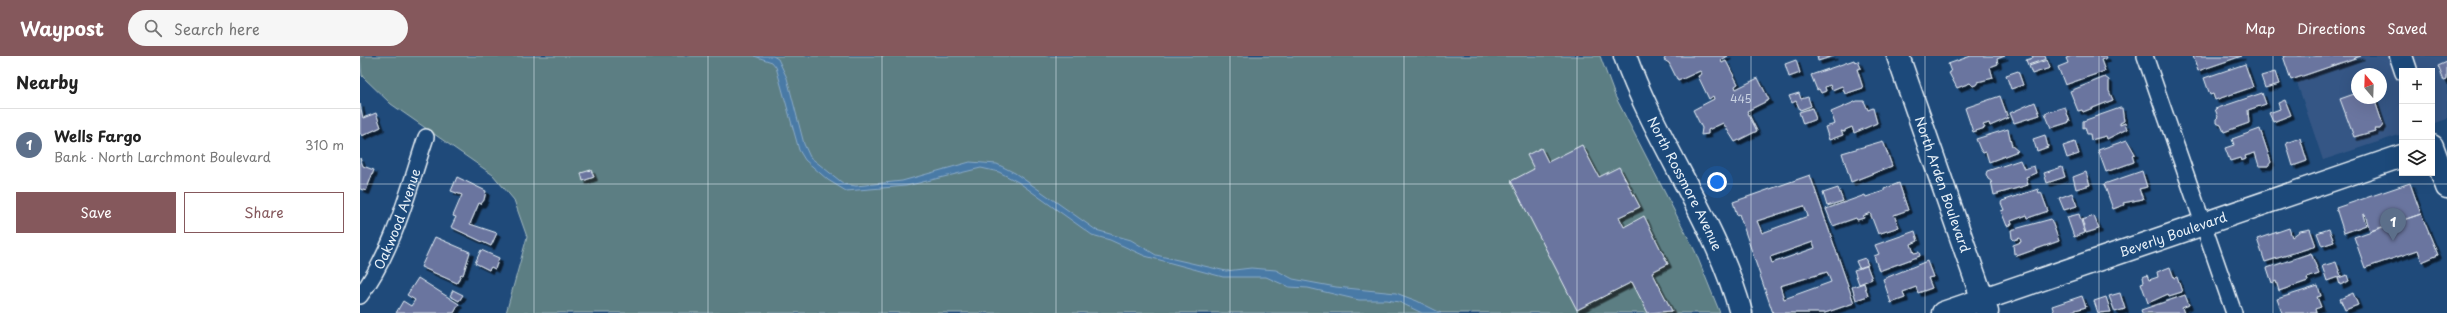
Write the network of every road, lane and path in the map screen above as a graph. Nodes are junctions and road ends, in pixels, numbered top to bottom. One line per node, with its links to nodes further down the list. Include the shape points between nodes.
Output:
1 (1625, 56): 13 (main road, North Rossmore Avenue, via 1650,114 1706,220)
2 (1898, 56): 15 (main road, North Arden Boulevard)
3 (2145, 56): 12 (street)
4 (2401, 56): 5 (main road)
5 (2405, 68)
6 (426, 137): 14 (street, Oakwood Avenue, via 376,274)
7 (2447, 140): 8 (main road)
8 (2435, 145)
9 (2435, 154): 11 (main road)
10 (2399, 157): 12 (main road, Beverly Boulevard)
11 (2447, 187)
12 (2203, 223): 15 (main road, Beverly Boulevard); 19 (street)
13 (1733, 287): 16 (main road, North Rossmore Avenue); 17 (main road)
14 (360, 296)
15 (1985, 306): 18 (main road, Beverly Boulevard)
16 (1741, 313)
17 (1747, 313)
18 (1943, 313)
19 (2234, 313)

